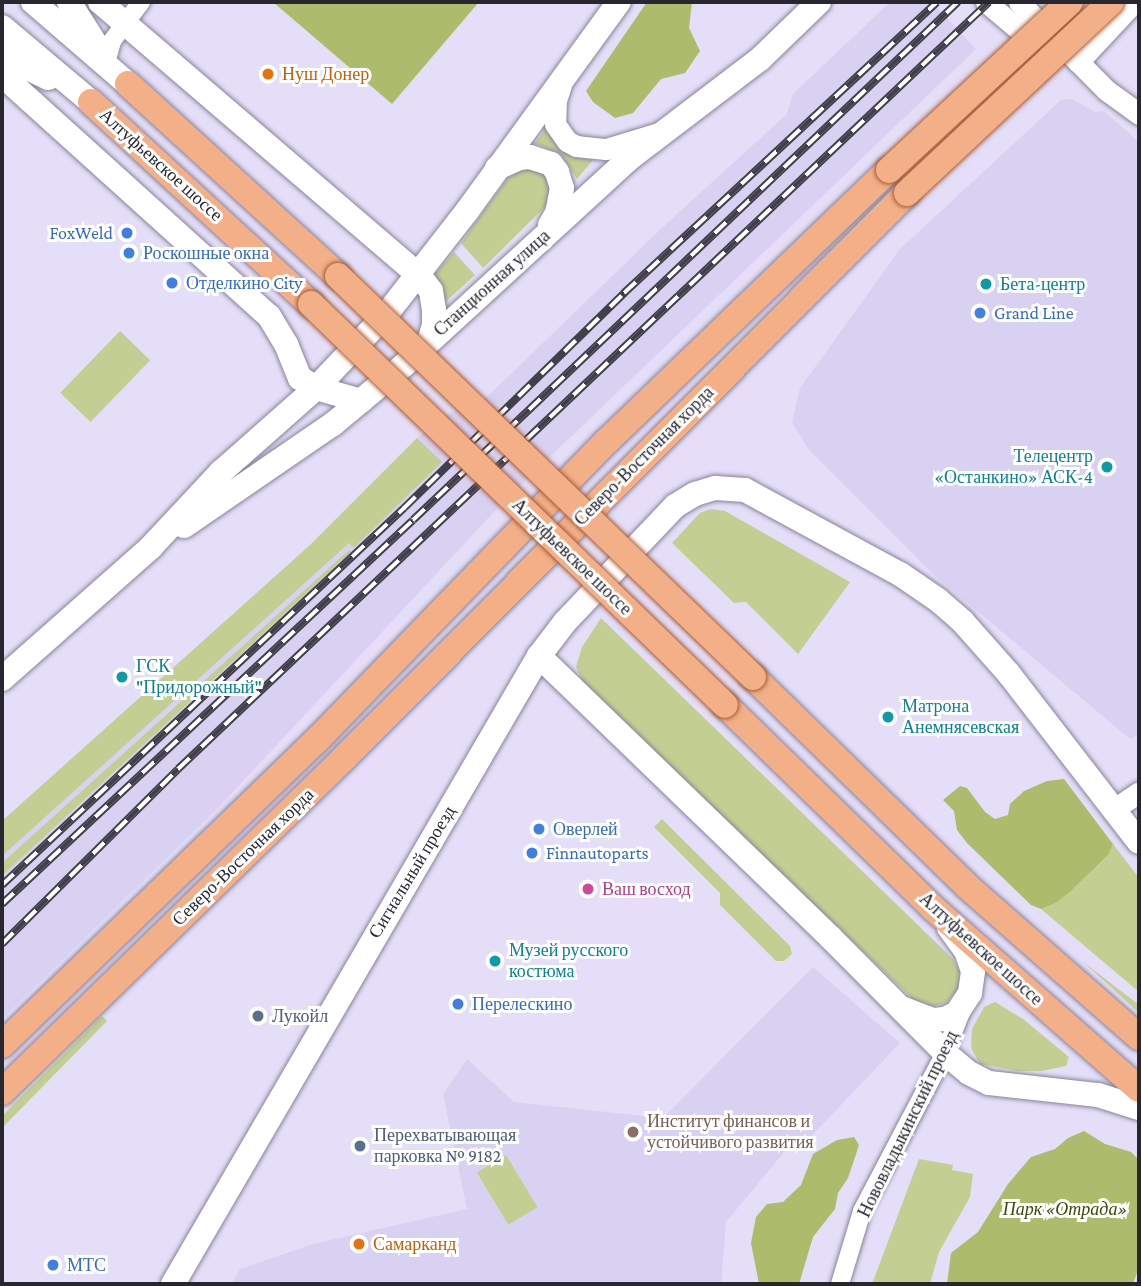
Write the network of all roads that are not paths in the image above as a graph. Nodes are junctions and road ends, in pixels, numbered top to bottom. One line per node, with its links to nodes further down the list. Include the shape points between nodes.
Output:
1 (33, 2): 18 (main road, Алтуфьевское шоссе)
2 (69, 2): 14 (main road)
3 (100, 2): 12 (main road)
4 (141, 2): 12 (street)
5 (619, 2): 17 (main road, Станционная улица)
6 (819, 2): 21 (main road, Станционная улица, via 751,67)
7 (986, 2): 16 (street, via 1023,33 1046,40)
8 (1019, 2): 16 (street)
9 (1070, 2): 38 (main road, Северо-Восточная хорда, bridge, via 607,441 307,750)
10 (1111, 2): 41 (main road, Северо-Восточная хорда, bridge, via 907,193 343,760)
11 (1133, 2): 16 (street)
12 (125, 24): 14 (street, via 112,41); 24 (main road)
13 (2, 27): 19 (main road, Алтуфьевское шоссе)
14 (107, 59): 18 (main road)
15 (4, 60): 19 (main road); 26 (main road, via 43,112 268,316 300,378)
16 (1079, 62): 20 (street)
17 (569, 67): 21 (street, via 554,113 555,124 567,141 587,149 606,149); 22 (main road, Станционная улица)
18 (128, 84): 37 (main road, Алтуфьевское шоссе, bridge, via 338,276 967,886)
19 (91, 102): 34 (main road, Алтуфьевское шоссе, bridge, via 311,304)
20 (1139, 114)
21 (663, 132): 23 (main road, Станционная улица)
22 (497, 168): 23 (main road, via 530,157 542,159 557,172 562,200); 24 (main road, Станционная улица)
23 (540, 240): 25 (main road, Станционная улица)
24 (419, 275): 25 (main road, via 430,291 434,310); 26 (main road, Станционная улица)
25 (429, 341): 27 (main road, Станционная улица)
26 (316, 388): 27 (main road); 28 (main road, Станционная улица, via 221,472)
27 (361, 401): 28 (main road, Станционная улица, via 312,440)
28 (151, 547): 30 (main road, Станционная улица)
29 (539, 656): 32 (main road, Сигнальный проезд, via 565,622 675,506 715,488 745,490 900,574 938,600 1009,674); 36 (main road); 43 (main road, Сигнальный проезд)
30 (2, 679)
31 (1139, 792): 32 (street)
32 (1114, 809): 33 (main road)
33 (1139, 842)
34 (933, 908): 35 (main road, via 966,951 973,971); 40 (main road, Алтуфьевское шоссе)
35 (964, 1004): 36 (main road, via 957,1013 933,1020); 39 (street, Нововладыкинский проезд)
36 (900, 1007): 39 (main road)
37 (1139, 1037)
38 (2, 1045)
39 (945, 1053): 42 (main road, via 989,1083 1098,1095); 44 (street, Нововладыкинский проезд, via 862,1211)
40 (1139, 1089)
41 (2, 1092)
42 (1139, 1108)
43 (173, 1284)
44 (840, 1284)

